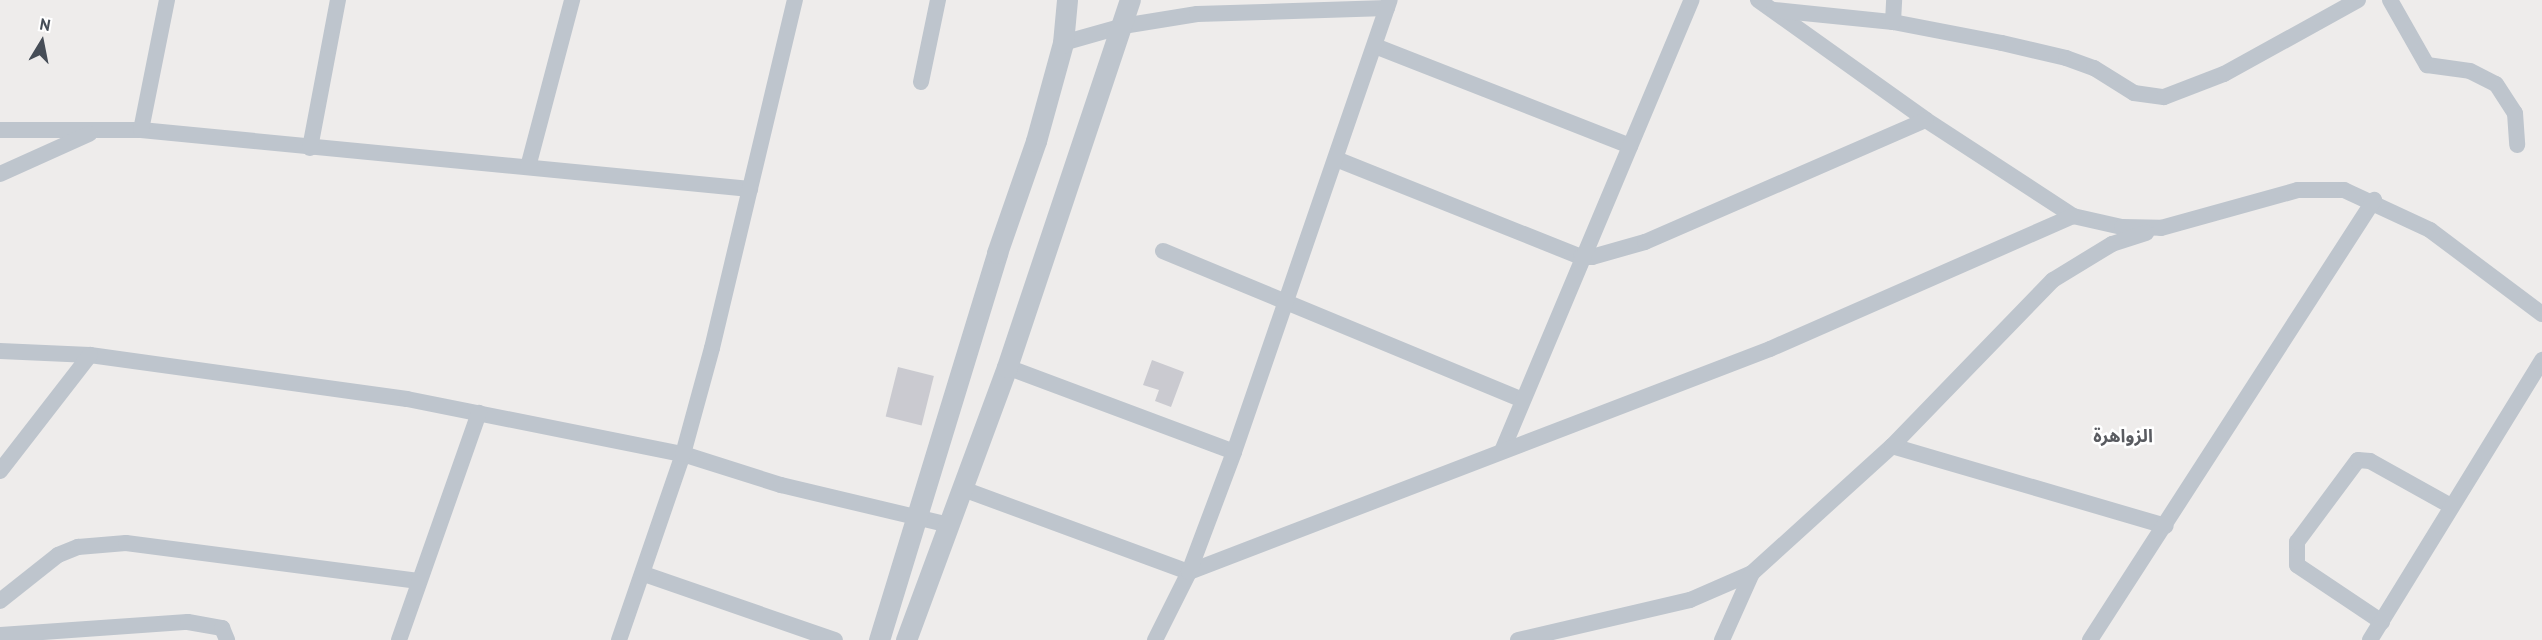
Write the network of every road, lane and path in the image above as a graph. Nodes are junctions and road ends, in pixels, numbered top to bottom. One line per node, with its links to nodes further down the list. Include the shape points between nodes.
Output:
1 (167, 0): 22 (street)
2 (338, 0): 26 (street)
3 (572, 0): 28 (street)
4 (795, 0): 30 (street)
5 (938, 0): 19 (street)
6 (1067, 0): 17 (street)
7 (1130, 0): 16 (street)
8 (1692, 0): 25 (street)
9 (1758, 0): 14 (street)
10 (1894, 0): 15 (street)
11 (2358, 0): 15 (street, via 2224,74 2164,97 2134,93 2094,68 2066,58)
12 (2390, 0): 24 (street, via 2427,65 2470,71 2496,84 2515,113)
13 (1388, 4): 16 (street, via 1236,11); 18 (street)
14 (1773, 10): 15 (street); 20 (street)
15 (1893, 22)
16 (1122, 26): 17 (street); 41 (street)
17 (1063, 44): 51 (street)
18 (1375, 46): 25 (street); 27 (street)
19 (921, 82)
20 (1926, 120): 32 (street); 35 (street, via 1645,242 1606,255)
21 (0, 130): 23 (street)
22 (141, 130): 23 (street); 26 (street)
23 (95, 131): 29 (street)
24 (2517, 145)
25 (1630, 146): 35 (street)
26 (310, 148): 28 (street)
27 (1336, 159): 35 (street); 36 (street)
28 (528, 167): 30 (street)
29 (0, 174)
30 (750, 189): 47 (street)
31 (2374, 200): 33 (street, via 2331,188 2298,190); 37 (street, via 2430,230); 53 (street)
32 (2073, 216): 33 (street, via 2122,227); 45 (street, via 1770,349)
33 (2162, 228): 44 (street, via 2112,244 2053,280)
34 (1163, 251): 36 (street)
35 (1581, 257): 42 (street)
36 (1288, 301): 42 (street); 46 (street)
37 (2542, 314)
38 (0, 351): 39 (street)
39 (90, 355): 43 (street, via 407,399); 48 (street)
40 (2542, 360): 50 (street)
41 (1007, 367): 46 (street); 49 (street)
42 (1521, 399): 45 (street)
43 (479, 413): 47 (street); 57 (street)
44 (1892, 446): 53 (street); 55 (street)
45 (1502, 451): 54 (street)
46 (1233, 452): 54 (street)
47 (683, 454): 51 (street, via 781,484); 56 (street)
48 (0, 471)
49 (963, 489): 52 (street); 54 (street)
50 (2451, 506): 59 (street); 59 (street, via 2361,459 2352,463 2297,542 2297,565)
51 (919, 516): 52 (street); 65 (street)
52 (949, 525): 66 (street)
53 (2166, 526): 70 (street)
54 (1189, 572): 67 (street)
55 (1752, 573): 68 (street, via 1690,600); 69 (street)
56 (644, 574): 63 (street); 64 (street)
57 (417, 581): 58 (street, via 126,543 78,547 58,555); 62 (street)
58 (0, 601)
59 (2382, 622): 71 (street)
60 (0, 635): 61 (street, via 188,622 222,628)
61 (227, 640)
62 (399, 640)
63 (619, 640)
64 (835, 640)
65 (879, 640)
66 (906, 640)
67 (1155, 640)
68 (1518, 640)
69 (1722, 640)
70 (2090, 640)
71 (2370, 640)

